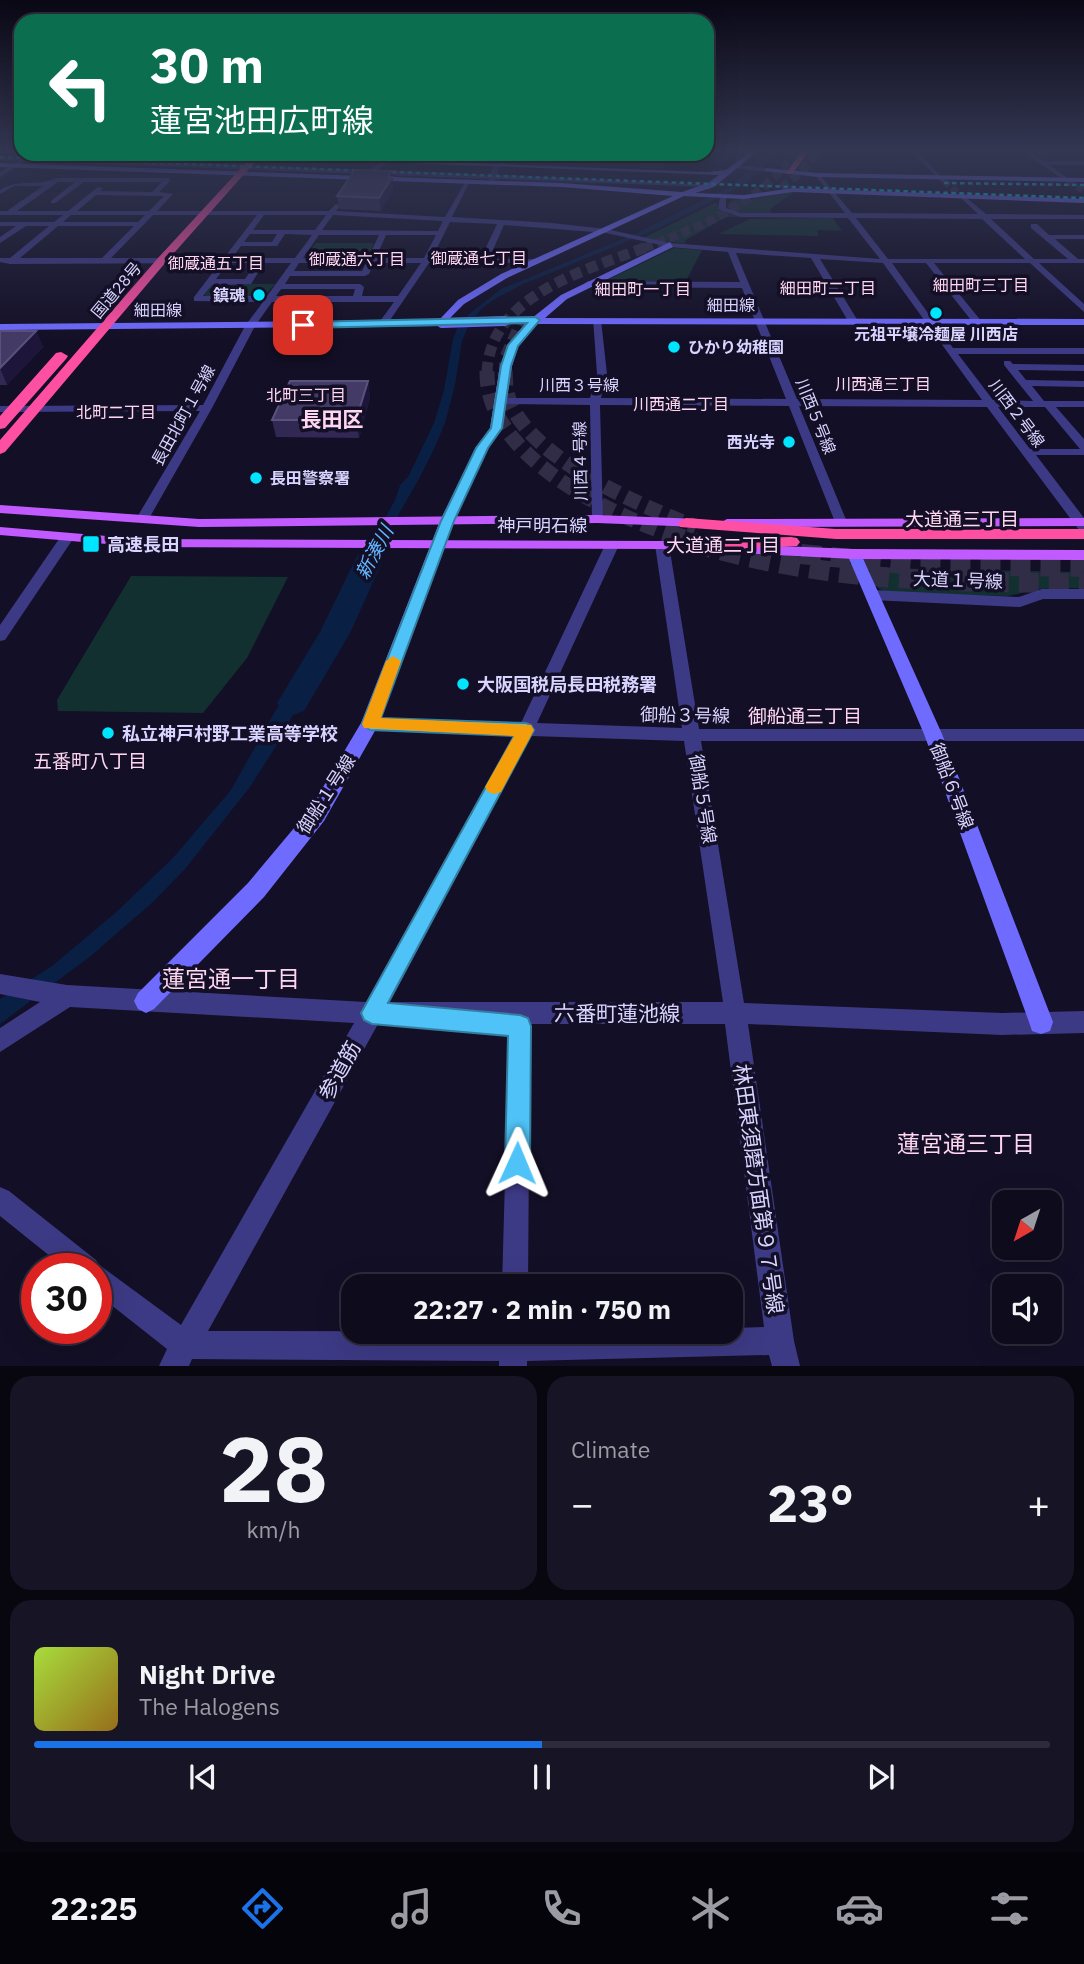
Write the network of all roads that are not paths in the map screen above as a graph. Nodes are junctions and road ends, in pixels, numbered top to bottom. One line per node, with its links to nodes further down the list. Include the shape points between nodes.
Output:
1 (262, 213): 25 (street)
2 (331, 213): 27 (street, 長田北町１号線)
3 (68, 214): 19 (street)
4 (150, 214): 20 (street)
5 (190, 214): 50 (highway, 国道28号)
6 (204, 214): 51 (highway, 国道28号)
7 (346, 214): 15 (street)
8 (451, 214): 15 (street)
9 (642, 214): 24 (street)
10 (736, 214): 12 (street)
11 (982, 214): 13 (street)
12 (850, 215): 13 (street); 57 (street, 川西２号線)
13 (984, 216): 14 (street); 21 (street)
14 (1084, 217)
15 (448, 219): 17 (street); 30 (street)
16 (0, 222): 18 (street)
17 (502, 222): 24 (street); 56 (street)
18 (24, 224): 19 (street); 37 (street)
19 (55, 224): 20 (street); 31 (street)
20 (139, 224): 34 (street)
21 (995, 226): 22 (street); 38 (street)
22 (1034, 226): 23 (street); 36 (street)
23 (1084, 226)
24 (606, 231): 42 (street); 60 (street)
25 (248, 232): 26 (street); 41 (street)
26 (283, 232): 27 (street); 41 (street, via 274,244)
27 (317, 232): 28 (street); 59 (street, 長田北町１号線)
28 (350, 232): 29 (street); 40 (street, via 345,242)
29 (384, 232): 30 (street); 40 (street)
30 (441, 233): 55 (street)
31 (42, 234): 32 (street); 48 (street)
32 (55, 234)
33 (116, 235): 34 (street)
34 (128, 235): 49 (street)
35 (1084, 237): 36 (street)
36 (1046, 240): 43 (street)
37 (0, 241)
38 (1011, 241): 39 (street); 61 (street)
39 (1027, 241)
40 (379, 242): 54 (street)
41 (239, 244): 52 (street)
42 (670, 245): 45 (street); 66 (street, 御船１号線)
43 (1061, 248): 44 (street); 62 (street)
44 (1072, 248)
45 (731, 250): 46 (street); 67 (street, 川西５号線)
46 (814, 256): 57 (street); 76 (street)
47 (0, 260): 48 (street)
48 (12, 260): 49 (street); 63 (street)
49 (104, 260): 50 (street)
50 (148, 260): 51 (street); 85 (highway, 国道28号)
51 (162, 260): 52 (street); 82 (highway, 国道28号)
52 (226, 260): 53 (street); 65 (street)
53 (262, 260): 59 (street); 65 (street, via 248,282)
54 (370, 260): 55 (street); 59 (street); 64 (street, via 365,274)
55 (427, 260): 56 (street); 71 (street)
56 (484, 260): 60 (street)
57 (885, 260): 58 (street); 77 (street, 川西２号線)
58 (927, 260): 61 (street); 78 (street)
59 (297, 261): 64 (street, 長田北町１号線)
60 (536, 261): 80 (street, via 461,302)
61 (1032, 261): 62 (street); 72 (street)
62 (1080, 261)
63 (0, 271)
64 (288, 273): 68 (street, 長田北町１号線)
65 (210, 282): 69 (street, via 197,299)
66 (588, 284): 67 (street); 73 (street, 御船１号線)
67 (747, 285): 75 (street, 川西５号線)
68 (279, 286): 69 (street, 長田北町１号線); 70 (street, via 360,287)
69 (270, 299): 70 (street); 83 (street, 長田北町１号線)
70 (356, 299): 71 (street)
71 (399, 299): 81 (street)
72 (1084, 309)
73 (535, 320): 74 (street, 細田線); 80 (street, 細田線, bridge); 94 (street, 御船１号線, via 513,345)
74 (596, 320): 75 (street, 細田線); 95 (street, 川西４号線, via 603,374)
75 (761, 321): 76 (street, 細田線); 96 (street, 川西５号線)
76 (853, 321): 77 (street, 細田線)
77 (929, 321): 78 (street, 細田線); 87 (street, 川西２号線)
78 (977, 322): 79 (street, 細田線)
79 (1084, 322)
80 (442, 323): 81 (street, 細田線)
81 (383, 324): 83 (street, 細田線)
82 (106, 326): 83 (street, 細田線); 85 (street, 細田線); 103 (highway, 国道28号)
83 (250, 326): 100 (street, 長田北町１号線)
84 (0, 327): 85 (street, 細田線)
85 (82, 332)
86 (69, 347): 102 (highway)
87 (950, 351): 88 (street); 97 (street, 川西２号線)
88 (996, 351): 89 (street); 90 (street)
89 (1084, 351)
90 (1010, 367): 91 (street); 92 (street)
91 (1084, 368)
92 (1024, 383): 93 (street); 98 (street)
93 (1084, 384)
94 (503, 401): 95 (street, 川西３号線); 114 (street, 御船１号線, via 496,428)
95 (595, 401): 96 (street, 川西３号線); 113 (street, 川西４号線)
96 (795, 403): 97 (street, 川西３号線); 115 (street, 川西５号線)
97 (992, 404): 98 (street, 川西３号線); 109 (street, 川西２号線)
98 (1045, 404): 99 (street, 川西３号線); 105 (street)
99 (1084, 404)
100 (208, 408): 103 (street); 112 (street, 長田北町１号線)
101 (0, 409): 102 (street)
102 (14, 409): 103 (street); 104 (highway)
103 (34, 409): 108 (highway, 国道28号)
104 (0, 425)
105 (1068, 428): 106 (street); 107 (street)
106 (1084, 428)
107 (1084, 446)
108 (0, 449)
109 (1027, 452): 110 (street); 117 (street, 川西２号線)
110 (1084, 452)
111 (0, 509): 112 (main road, 神戸明石線)
112 (142, 519): 114 (main road, 神戸明石線, via 199,523)
113 (597, 519): 114 (main road, 神戸明石線); 116 (main road, 神戸明石線)
114 (447, 521): 121 (street, 御船１号線)
115 (841, 522): 116 (main road, 神戸明石線); 117 (main road, 神戸明石線)
116 (686, 523): 117 (highway, via 836,534)
117 (1083, 523)
118 (0, 531): 119 (main road, 神戸明石線)
119 (66, 538): 121 (main road, 神戸明石線, via 142,543); 129 (street)
120 (1084, 543): 124 (highway)
121 (429, 544): 122 (main road, 神戸明石線); 130 (street, 御船１号線)
122 (612, 545): 123 (main road, 神戸明石線); 131 (street, 参道筋)
123 (662, 545): 124 (main road, 神戸明石線); 133 (street, 御船５号線)
124 (687, 545): 125 (main road, 神戸明石線)
125 (854, 554): 126 (main road, 神戸明石線); 128 (street, 御船６号線)
126 (1084, 555)
127 (1084, 594): 128 (street, 大道１号線, via 1042,594 1020,601)
128 (872, 595): 132 (street, 御船６号線)
129 (0, 636)
130 (370, 724): 131 (street, 御船３号線); 137 (street, 御船１号線, via 317,815 256,890)
131 (526, 730): 133 (street, 御船３号線); 138 (street, 参道筋)
132 (933, 734): 133 (street, 御船３号線); 134 (street, 御船３号線); 140 (street, 御船６号線)
133 (692, 735): 139 (street, 御船５号線)
134 (1084, 735)
135 (0, 984): 136 (street, 六番町蓮池線)
136 (67, 996): 137 (street, 六番町蓮池線); 142 (street)
137 (146, 1001): 138 (street, 六番町蓮池線)
138 (372, 1013): 139 (street, 六番町蓮池線); 145 (street, via 520,1026); 149 (street, 参道筋)
139 (735, 1013): 140 (street, 六番町蓮池線); 148 (street, 林田東須磨方面第９７号線)
140 (1041, 1022): 141 (street, 六番町蓮池線)
141 (1084, 1022)
142 (0, 1041)
143 (0, 1200): 144 (street)
144 (67, 1253)
145 (515, 1274)
146 (112, 1291): 149 (street)
147 (513, 1348): 148 (street); 149 (street)
148 (783, 1353)
149 (178, 1355)

